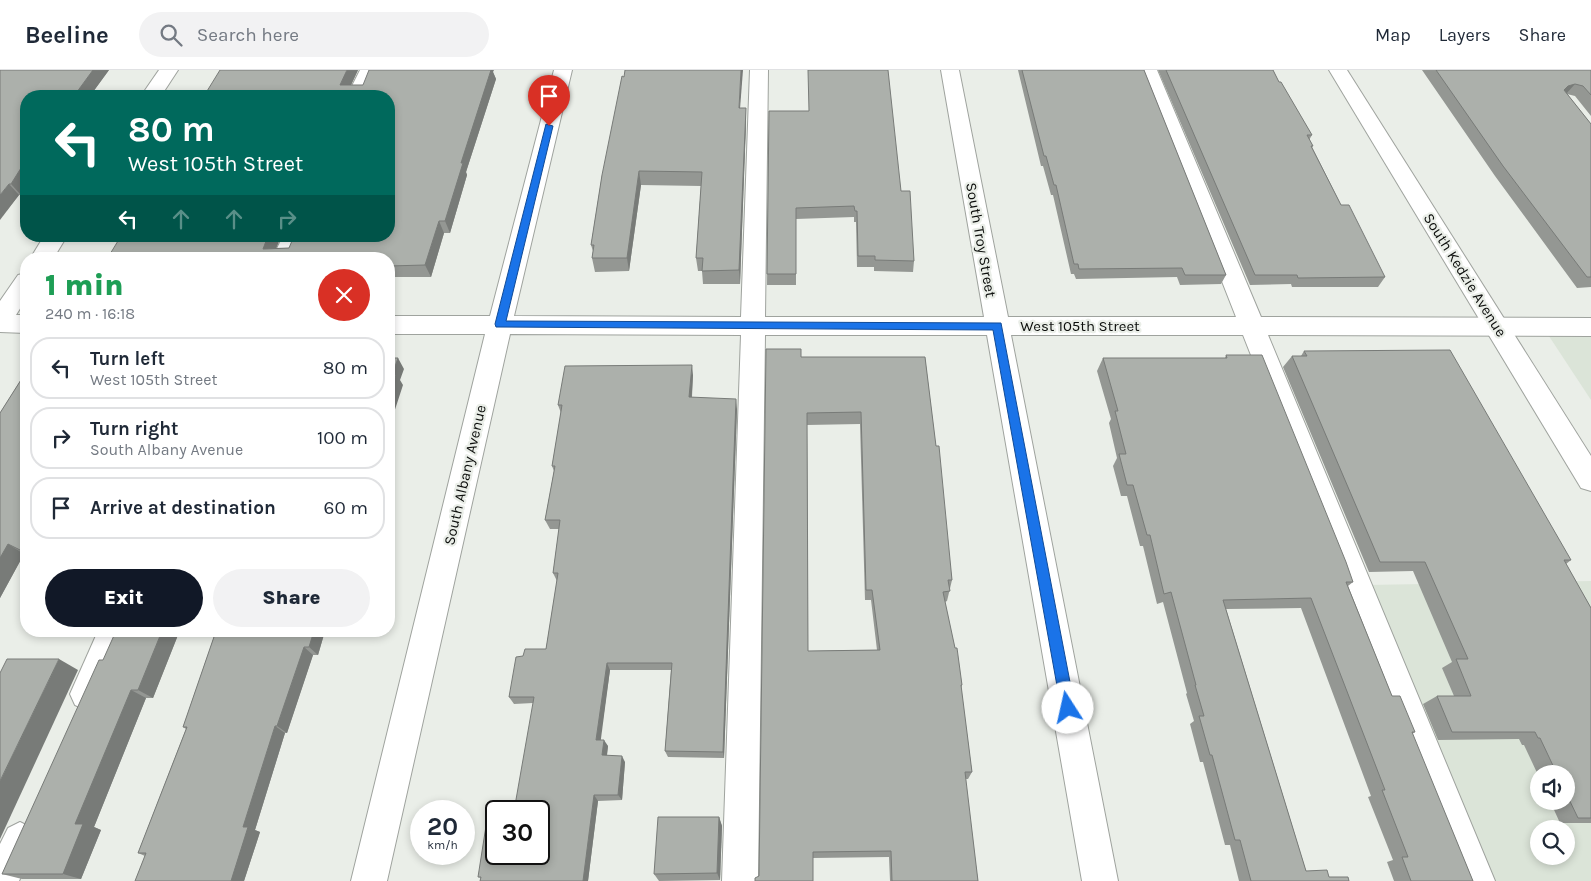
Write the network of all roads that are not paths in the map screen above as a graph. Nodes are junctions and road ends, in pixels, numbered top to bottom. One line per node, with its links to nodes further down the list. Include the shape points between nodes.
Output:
1 (169, 70): 8 (street)
2 (369, 70): 9 (street)
3 (563, 70): 15 (street, South Albany Avenue)
4 (759, 70): 16 (street)
5 (950, 70): 17 (street, South Troy Street)
6 (1148, 70): 18 (street)
7 (1338, 70): 19 (street, South Kedzie Avenue)
8 (155, 90)
9 (360, 90)
10 (20, 290): 11 (street)
11 (0, 319)
12 (0, 323): 13 (street)
13 (20, 324)
14 (395, 324): 15 (street, West 105th Street)
15 (500, 324): 16 (street, West 105th Street); 26 (street, South Albany Avenue)
16 (754, 325): 17 (street, West 105th Street); 27 (street)
17 (997, 326): 18 (street, West 105th Street); 28 (street, South Troy Street)
18 (1252, 326): 19 (street, West 105th Street); 29 (street)
19 (1496, 327): 20 (street, West 105th Street); 21 (street, South Kedzie Avenue)
20 (1591, 327)
21 (1591, 480)
22 (111, 637): 23 (street)
23 (74, 720)
24 (34, 810): 25 (street)
25 (1, 881)
26 (369, 881)
27 (740, 881)
28 (1100, 881)
29 (1477, 881)

